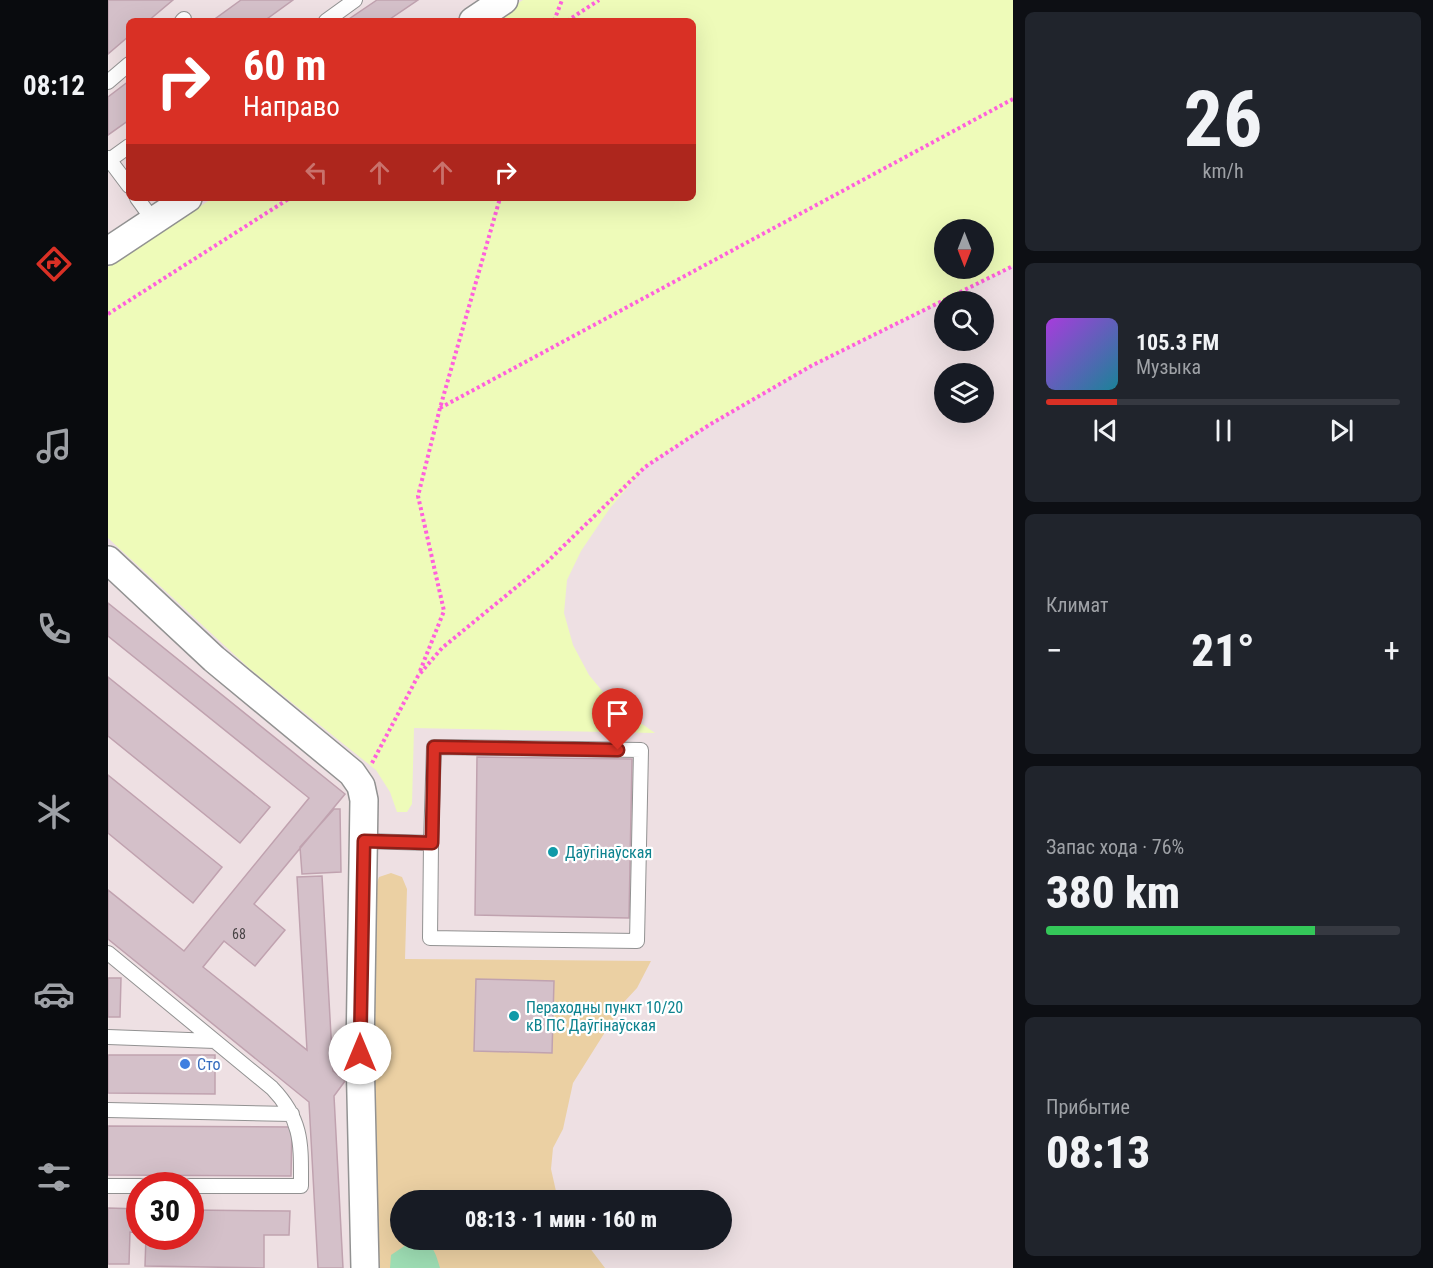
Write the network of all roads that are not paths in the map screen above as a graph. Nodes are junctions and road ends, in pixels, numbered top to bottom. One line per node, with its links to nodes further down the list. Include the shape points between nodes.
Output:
1 (355, 0): 3 (lane)
2 (504, 0): 4 (street)
3 (330, 18)
4 (477, 18)
5 (126, 67): 6 (lane)
6 (108, 82)
7 (126, 148): 8 (lane)
8 (109, 158): 9 (lane)
9 (126, 182)
10 (140, 201): 12 (lane)
11 (183, 201): 12 (street)
12 (153, 220): 13 (street)
13 (108, 251)
14 (108, 560): 15 (street, via 214,659 352,773 364,800)
15 (364, 841): 16 (lane); 25 (street, via 360,1053)
16 (432, 843): 16 (lane, via 430,938 637,941 640,750 434,747)
17 (111, 958): 19 (lane)
18 (108, 1037): 19 (lane)
19 (215, 1041): 21 (lane, via 272,1089)
20 (108, 1110): 21 (lane)
21 (292, 1114): 24 (lane, via 301,1141 302,1186)
22 (108, 1186): 23 (lane)
23 (126, 1186)
24 (204, 1186)
25 (365, 1268)

